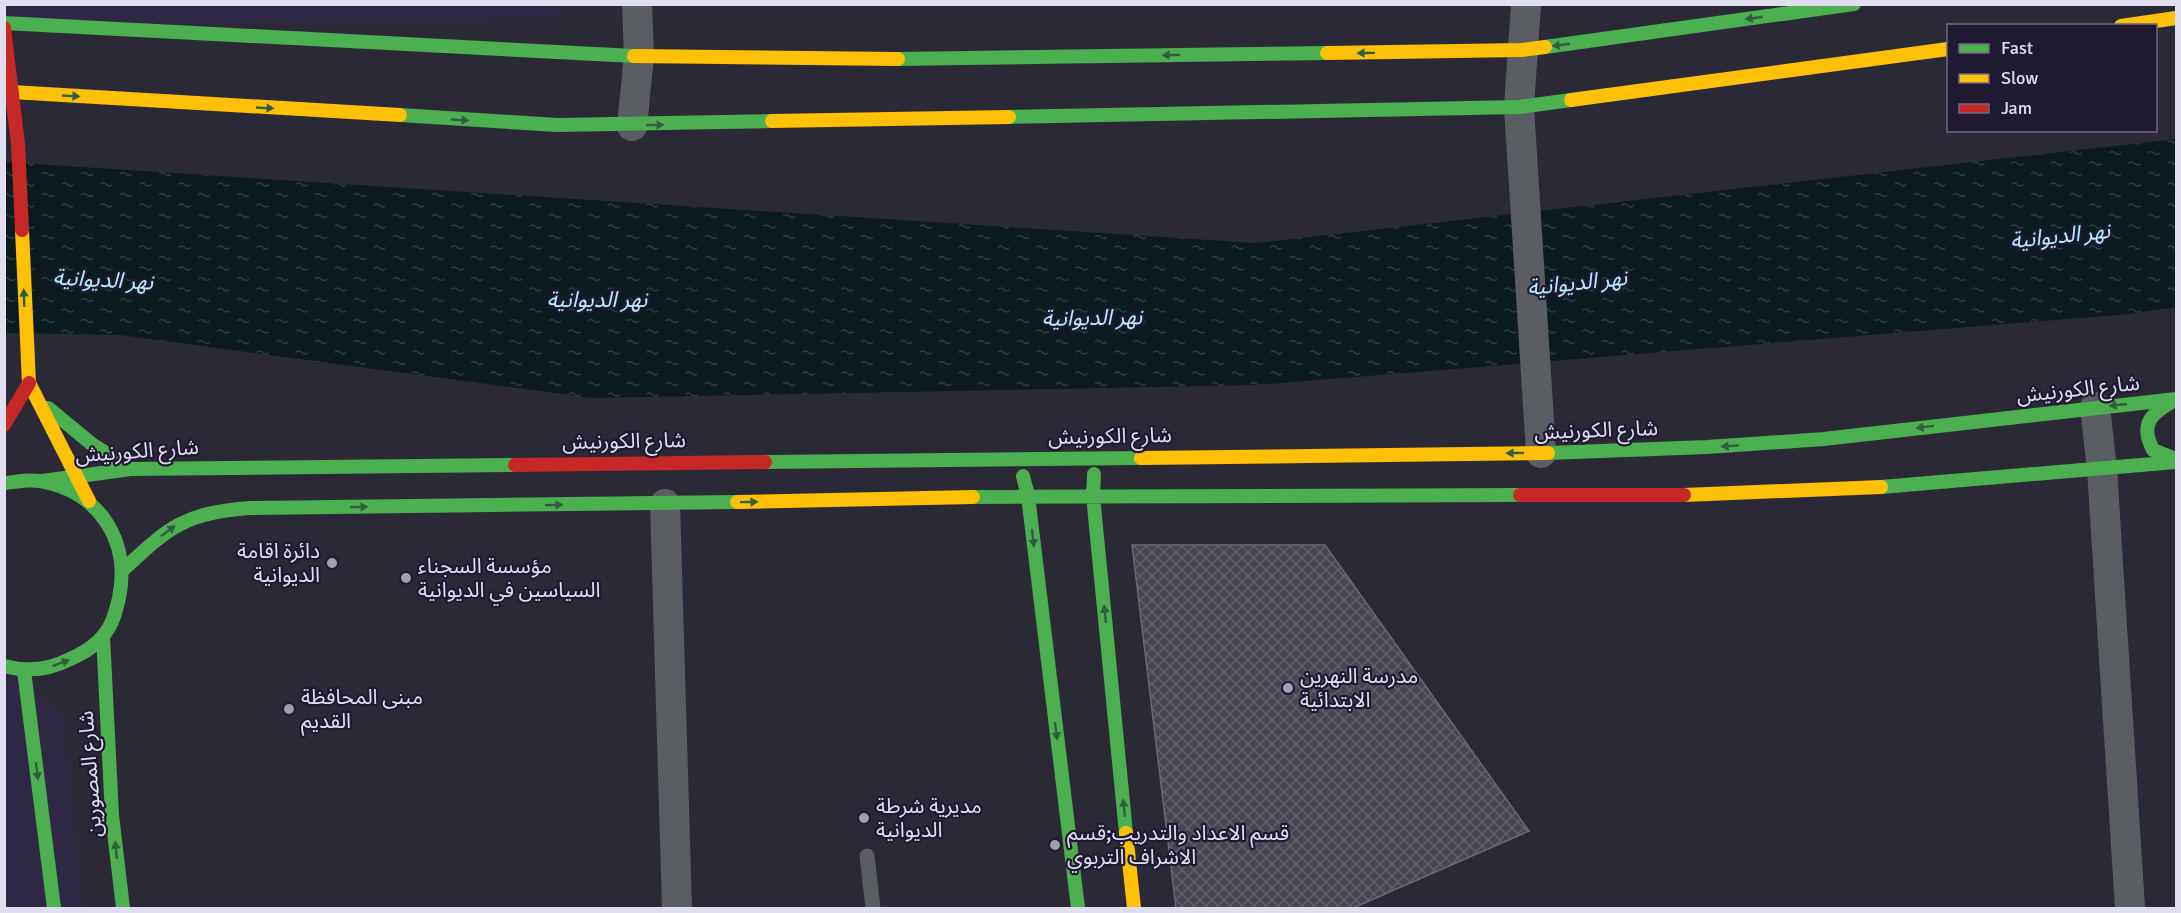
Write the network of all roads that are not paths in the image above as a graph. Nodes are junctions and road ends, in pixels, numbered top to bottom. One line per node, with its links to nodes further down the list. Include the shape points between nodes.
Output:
1 (637, 4): 10 (street)
2 (1526, 4): 9 (street)
3 (1854, 4): 9 (main road, one-way to 9)
4 (2176, 18): 6 (main road)
5 (4, 23): 10 (main road)
6 (2135, 24)
7 (4, 28): 11 (main road)
8 (1947, 49): 12 (main road)
9 (1522, 50): 10 (main road, one-way to 10, via 848,60); 12 (street)
10 (639, 56): 13 (street)
11 (12, 92): 13 (main road, one-way to 13, via 545,125); 14 (main road, one-way to 11)
12 (1519, 107): 13 (main road, one-way to 12); 18 (street)
13 (632, 126)
14 (29, 382): 17 (main road); 22 (main road, via 42,403 58,417); 24 (main road)
15 (2176, 400): 16 (main road, شارع الكورنيش, one-way to 16); 21 (main road, via 2156,411 2147,425 2147,438 2153,450)
16 (2095, 407): 18 (main road, شارع الكورنيش, one-way to 18, via 1824,439 1707,447); 23 (street)
17 (4, 425)
18 (1540, 442): 19 (main road, شارع الكورنيش, one-way to 19)
19 (1094, 457): 20 (main road, شارع الكورنيش); 28 (main road)
20 (1020, 459): 22 (main road, شارع الكورنيش); 27 (main road)
21 (2176, 461): 23 (main road)
22 (131, 468): 24 (main road, شارع الكورنيش)
23 (2102, 469): 28 (main road, via 1908,486 1682,495); 44 (street)
24 (75, 476): 25 (main road, شارع الكورنيش); 29 (main road)
25 (42, 481): 26 (main road); 29 (main road, via 67,488)
26 (4, 483)
27 (1028, 496): 28 (main road); 30 (main road, one-way to 27); 42 (main road, one-way to 42)
28 (1093, 496): 43 (main road, one-way to 28)
29 (89, 501): 31 (main road, via 107,520)
30 (665, 504): 31 (main road, one-way to 30, via 173,527 223,510); 40 (street)
31 (124, 568): 32 (main road, via 122,591)
32 (103, 636): 34 (main road, one-way to 32, via 72,658); 39 (main road, شارع المصورين, one-way to 32, via 112,816)
33 (4, 666): 34 (main road)
34 (24, 671): 36 (main road)
35 (15, 707): 36 (main road)
36 (33, 740): 38 (main road, one-way to 38)
37 (867, 856): 41 (lane)
38 (54, 909)
39 (123, 909)
40 (677, 909)
41 (873, 909)
42 (1078, 909)
43 (1134, 909)
44 (2130, 909)

